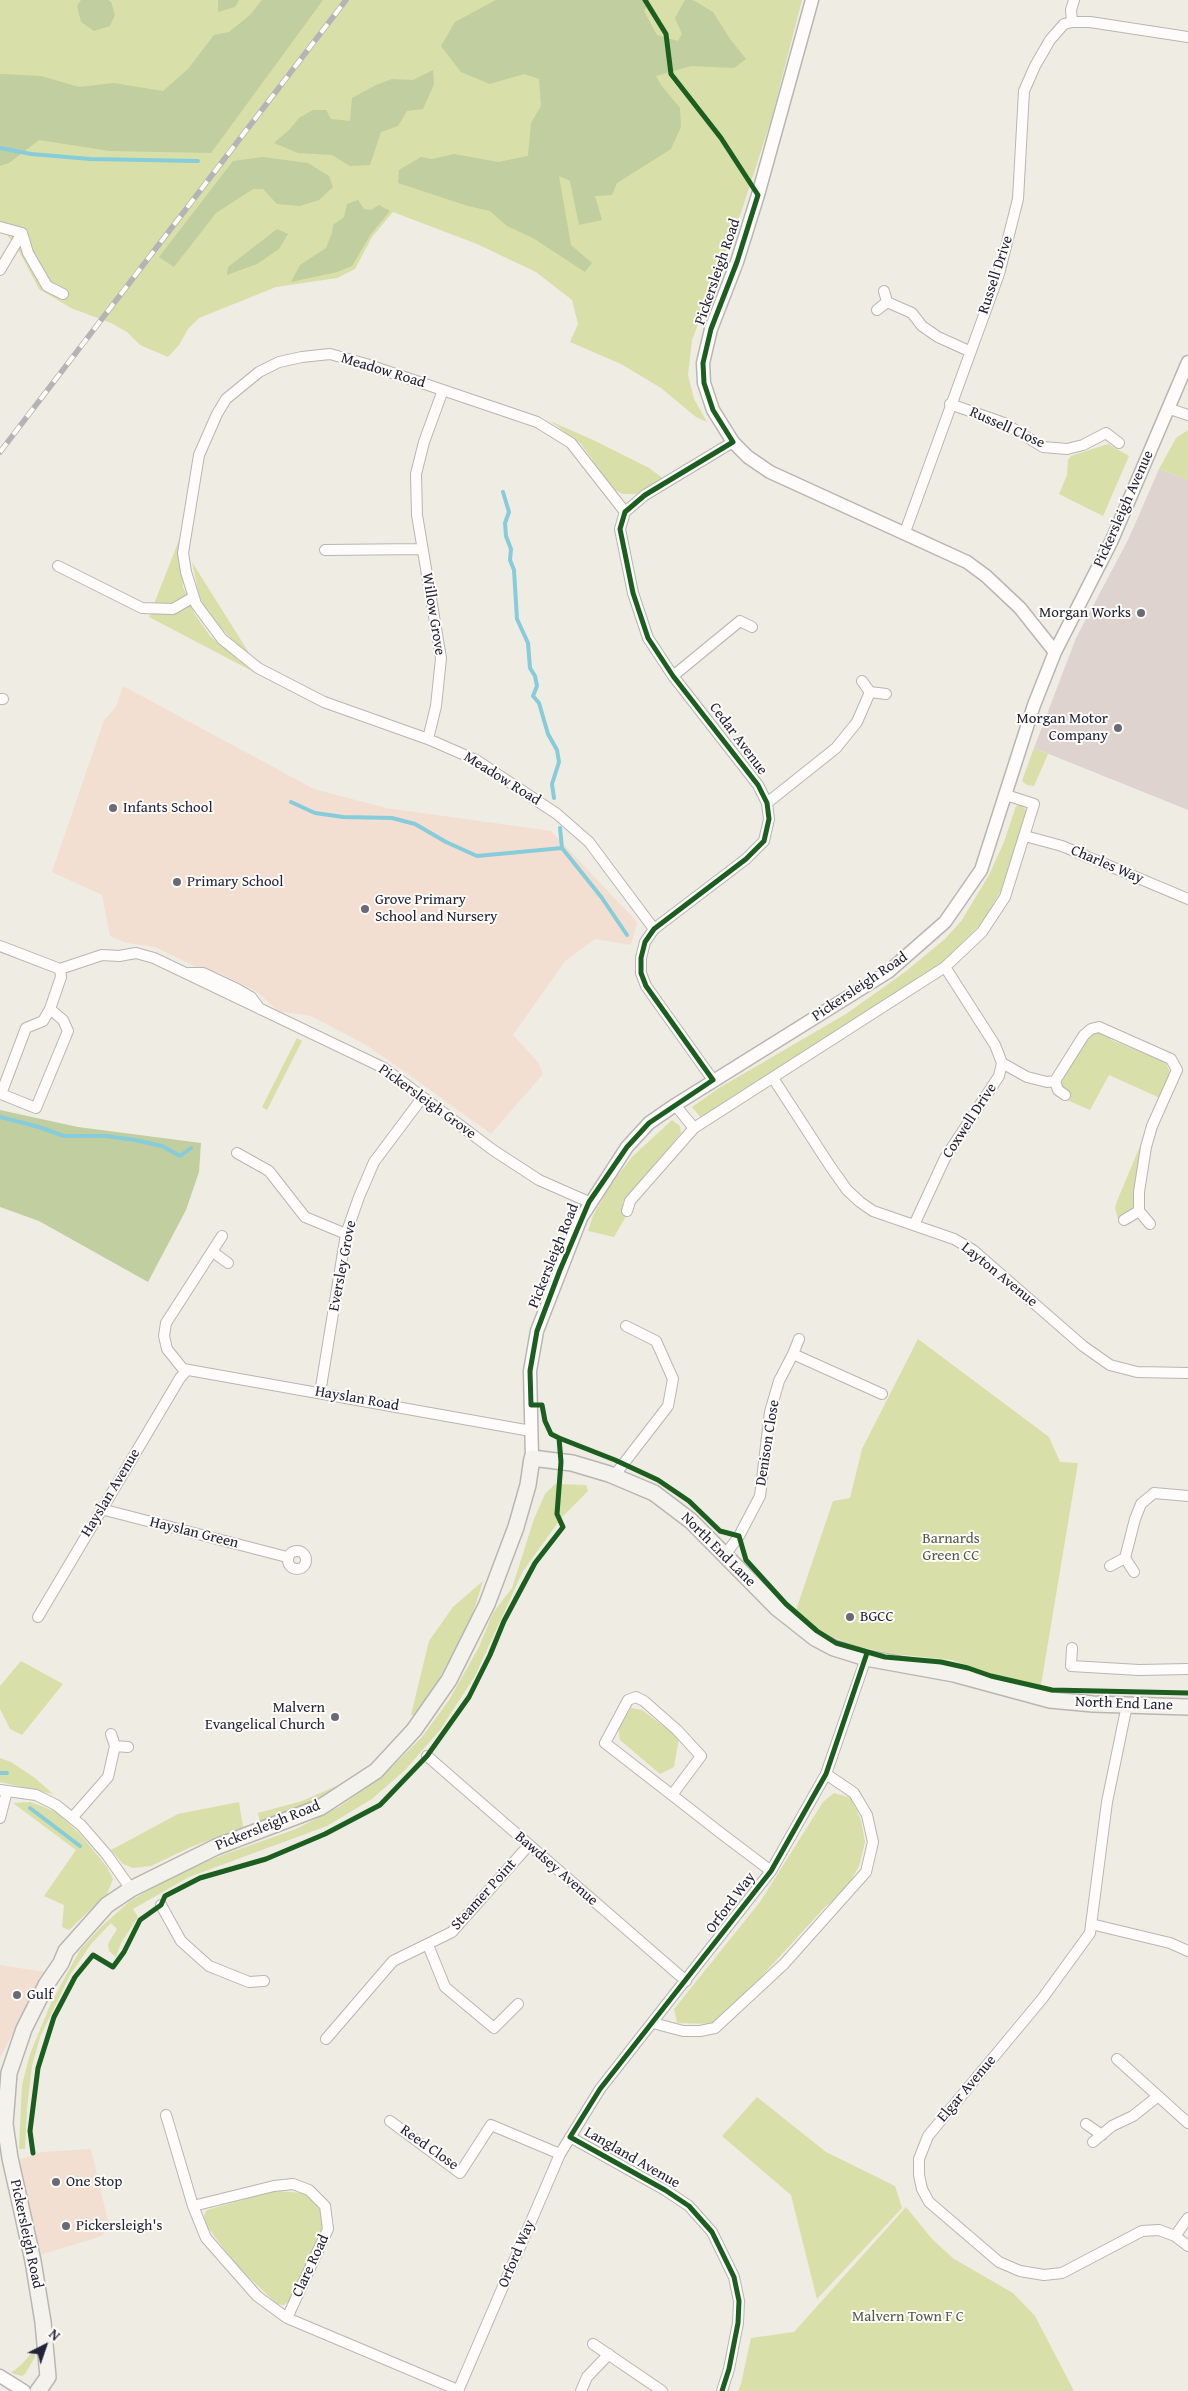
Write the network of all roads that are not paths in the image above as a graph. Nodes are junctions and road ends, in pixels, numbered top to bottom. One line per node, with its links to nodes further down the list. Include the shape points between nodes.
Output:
1 (812, 0): 18 (street, Pickersleigh Road, via 772,149 736,262 710,329 703,363 704,383 713,410)
2 (1074, 0): 3 (street)
3 (1072, 22): 4 (street); 12 (street, Russell Drive, via 1064,24 1050,40 1024,91 1018,199 999,274)
4 (1188, 37)
5 (0, 227): 6 (street)
6 (22, 233): 7 (street); 9 (street, via 28,254 47,286)
7 (0, 270)
8 (884, 291): 10 (street)
9 (63, 294)
10 (887, 302): 11 (street); 12 (street, via 912,313 922,326 938,337)
11 (877, 310)
12 (969, 352): 15 (street, Russell Drive)
13 (1188, 362): 16 (street, Pickersleigh Avenue)
14 (443, 390): 20 (street, Meadow Road, via 537,422 571,442); 22 (street, Willow Grove, via 416,474); 25 (street, Meadow Road, via 330,354 279,362 242,383 217,414 199,455 183,553)
15 (950, 404): 19 (street, Russell Close, via 1004,423 1043,447 1067,449 1106,433); 21 (street, Russell Drive)
16 (1170, 409): 17 (street); 29 (street, Pickersleigh Avenue, via 1112,540)
17 (1188, 415)
18 (733, 442): 20 (street, via 646,495); 21 (street, Pickersleigh Road, via 770,472)
19 (1119, 443)
20 (625, 512): 30 (street, Cedar Avenue, via 620,529 633,593 648,638)
21 (904, 532): 29 (street, Pickersleigh Road, via 947,551 986,576 1020,608)
22 (422, 549): 23 (street); 34 (street, Willow Grove, via 442,658)
23 (326, 550)
24 (58, 566): 25 (street, via 142,608 172,609)
25 (192, 598): 34 (street, Meadow Road, via 222,639 268,675 324,702)
26 (739, 610): 27 (street)
27 (740, 622): 28 (street); 30 (street)
28 (752, 627)
29 (1055, 652): 35 (street, Pickersleigh Road, via 1034,705)
30 (673, 676): 36 (street, Cedar Avenue, via 758,785)
31 (862, 681): 32 (street)
32 (870, 692): 33 (street); 36 (street, via 857,722 836,748)
33 (886, 694)
34 (428, 738): 39 (street, Meadow Road, via 476,760 557,814 589,842)
35 (1006, 795): 37 (street, via 1034,804); 46 (street, Pickersleigh Road, via 981,870 945,922 888,972)
36 (767, 803): 39 (street, Cedar Avenue, via 769,819 764,841 746,859)
37 (1025, 836): 38 (street, Charles Way, via 1062,846); 41 (street, via 1005,896 982,932)
38 (1188, 899)
39 (654, 929): 46 (street, Cedar Avenue, via 645,942 641,958 641,973 646,986)
40 (0, 946): 42 (street)
41 (945, 967): 44 (street, via 995,1045); 45 (street)
42 (60, 969): 43 (street, via 61,977); 49 (street, Pickersleigh Grove, via 102,955 136,953 154,958 384,1068)
43 (50, 1009): 43 (street, via 63,1020 68,1031 36,1108 1,1094 26,1028 43,1021)
44 (1002, 1063): 47 (street, via 1027,1077); 58 (street, Coxwell Drive, via 999,1076 945,1158)
45 (773, 1078): 51 (street); 58 (street, Layton Avenue, via 847,1190 873,1211)
46 (713, 1080): 50 (street, Pickersleigh Road)
47 (1055, 1081): 48 (street, via 1058,1090); 55 (street, via 1084,1035 1099,1027 1171,1059 1177,1070 1146,1147)
48 (1066, 1096)
49 (422, 1098): 53 (street, Pickersleigh Grove, via 539,1180); 59 (street, Eversley Grove, via 374,1162)
50 (675, 1105): 51 (street); 53 (street, Pickersleigh Road, via 649,1123 626,1148)
51 (694, 1128): 54 (street, via 630,1201)
52 (237, 1153): 59 (street, via 269,1171 305,1217)
53 (589, 1202): 70 (street, Pickersleigh Road, via 537,1331 530,1371)
54 (627, 1211)
55 (1139, 1211): 56 (street); 57 (street)
56 (1124, 1220)
57 (1150, 1224)
58 (914, 1225): 67 (street, Layton Avenue, via 954,1239 973,1250 1083,1346 1110,1365 1137,1372)
59 (346, 1234): 68 (street, Eversley Grove)
60 (222, 1236): 61 (street)
61 (213, 1252): 62 (street); 66 (street, via 166,1323 167,1349)
62 (228, 1263)
63 (626, 1326): 72 (street, via 656,1341 673,1379 668,1406)
64 (799, 1339): 65 (street, Denison Close)
65 (793, 1354): 69 (street); 75 (street, Denison Close, via 770,1412 760,1496)
66 (185, 1369): 68 (street, Hayslan Road); 74 (street, Hayslan Avenue)
67 (1188, 1373)
68 (320, 1393): 70 (street, Hayslan Road)
69 (882, 1394)
70 (531, 1431): 71 (street, Pickersleigh Road)
71 (532, 1458): 72 (main road, North End Lane, via 572,1464); 97 (main road, Pickersleigh Road, via 516,1527 488,1604 449,1680 414,1730 376,1771 321,1807 216,1847)
72 (614, 1476): 75 (main road, North End Lane, via 654,1493 691,1521)
73 (1188, 1496): 77 (street, via 1154,1493 1141,1504)
74 (101, 1509): 76 (street, Hayslan Green); 80 (street, Hayslan Avenue)
75 (725, 1555): 82 (main road, North End Lane, via 778,1608 815,1638)
76 (287, 1557)
77 (1125, 1558): 78 (street); 79 (street)
78 (1110, 1566)
79 (1134, 1572)
80 (38, 1617)
81 (1072, 1648): 83 (street, via 1072,1666)
82 (866, 1658): 84 (main road, North End Lane, via 954,1674 1050,1700); 90 (street, Orford Way)
83 (1188, 1669)
84 (1127, 1706): 85 (main road, North End Lane); 99 (street, Elgar Avenue, via 1107,1802)
85 (1188, 1706)
86 (111, 1734): 87 (street)
87 (115, 1746): 88 (street); 94 (street, via 108,1777)
88 (128, 1747)
89 (427, 1756): 95 (street, Bawdsey Avenue)
90 (826, 1774): 96 (street, Orford Way); 105 (street, via 854,1793 868,1815 873,1842 866,1872 784,1964 715,2028 682,2031)
91 (3, 1790): 93 (street); 94 (street, via 36,1795 56,1804)
92 (672, 1795): 92 (street, via 605,1744 628,1700 636,1697 644,1701 700,1756); 96 (street)
93 (0, 1818)
94 (72, 1818): 97 (street, via 107,1855)
95 (529, 1845): 100 (street, Steamer Point, via 452,1932); 103 (street, Bawdsey Avenue)
96 (770, 1871): 103 (street, Orford Way)
97 (131, 1889): 115 (main road, Pickersleigh Road, via 107,1905 87,1927 66,1951 46,1985 24,2029 9,2072)
98 (161, 1905): 102 (street, via 180,1941 209,1966 249,1982)
99 (1091, 1924): 101 (street, via 1170,1943); 120 (street, Elgar Avenue, via 1090,1933 1042,1999 928,2136 919,2159 922,2189 929,2202 999,2262 1020,2271 1044,2275 1062,2273 1142,2231 1159,2230)
100 (428, 1945): 104 (street, via 445,1987 494,2028); 106 (street, Steamer Point, via 393,1961)
101 (1188, 1951)
102 (264, 1981)
103 (686, 1981): 105 (street, Orford Way)
104 (518, 2004)
105 (653, 2023): 114 (street, Orford Way, via 600,2089)
106 (326, 2039)
107 (1117, 2059): 108 (street)
108 (1157, 2097): 111 (street); 113 (street)
109 (166, 2115): 118 (street, Clare Road)
110 (390, 2121): 117 (street, Reed Close, via 460,2173 491,2126)
111 (1188, 2123)
112 (1086, 2124): 113 (street)
113 (1102, 2135): 116 (street)
114 (570, 2137): 117 (street, Orford Way); 131 (street, Langland Avenue, via 666,2190 689,2206 712,2232 734,2277 739,2301 736,2333)
115 (3, 2138): 127 (main road, Pickersleigh Road, via 34,2267 43,2322 48,2377)
116 (1093, 2142)
117 (560, 2154): 128 (street, Orford Way)
118 (193, 2206): 122 (street, Clare Road, via 206,2238 230,2268 257,2296); 122 (street, Clare Road, via 293,2184 309,2190 325,2206 328,2229)
119 (1188, 2218): 120 (street)
120 (1175, 2236): 121 (street, Elgar Avenue)
121 (1188, 2246)
122 (287, 2318): 128 (street, Clare Road)
123 (593, 2344): 124 (street)
124 (609, 2354): 129 (street, via 587,2377); 130 (street)
125 (0, 2376): 126 (street)
126 (24, 2391)
127 (38, 2391)
128 (458, 2391)
129 (580, 2391)
130 (662, 2391)
131 (722, 2391)

